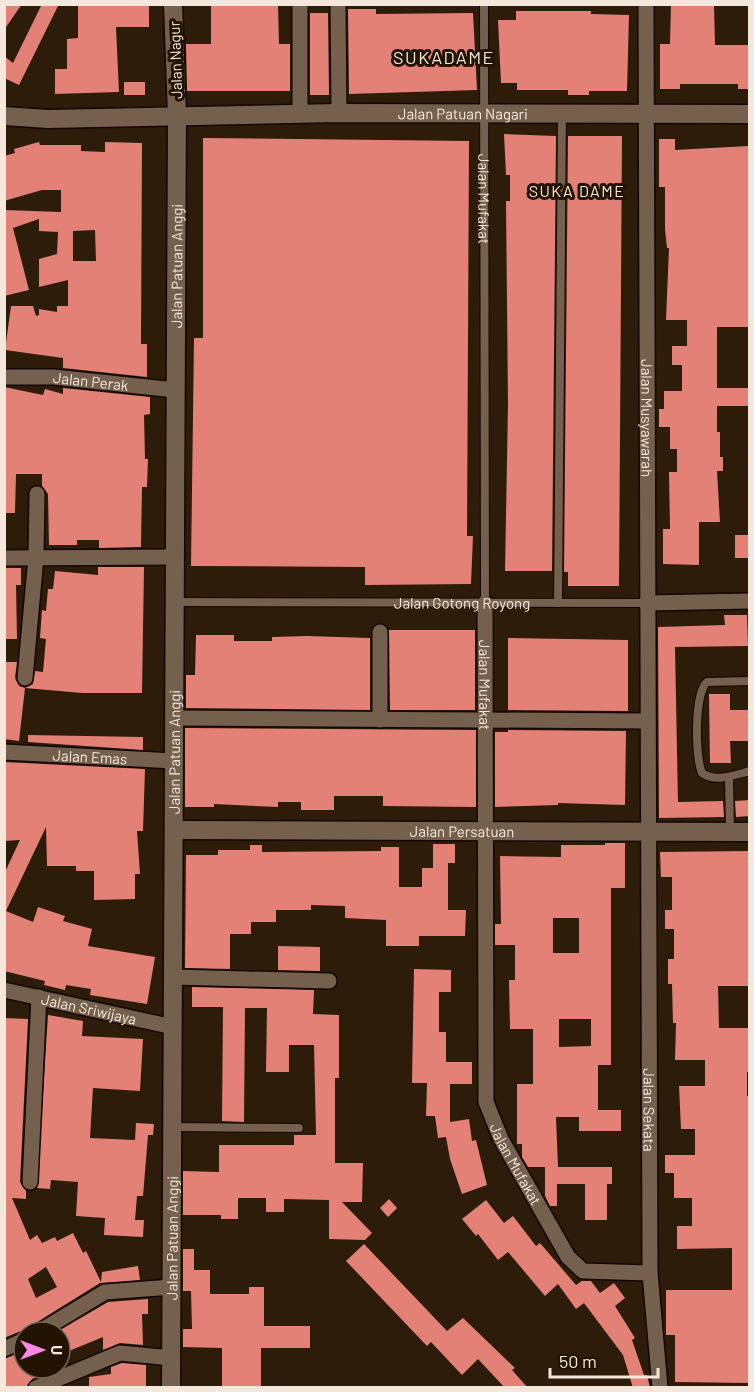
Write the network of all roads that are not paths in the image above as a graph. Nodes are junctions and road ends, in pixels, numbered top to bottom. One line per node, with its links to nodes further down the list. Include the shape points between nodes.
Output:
1 (173, 4): 13 (street, Jalan Nagur)
2 (300, 4): 10 (street)
3 (338, 4): 7 (street)
4 (484, 4): 8 (lane, Jalan Mufakat)
5 (646, 4): 6 (street, Jalan Musyawarah)
6 (646, 112): 9 (street, Jalan Patuan Nagari); 11 (street, Jalan Patuan Nagari); 24 (street, Jalan Musyawarah)
7 (339, 113): 8 (street, Jalan Patuan Nagari); 10 (street, Jalan Patuan Nagari)
8 (483, 113): 9 (street, Jalan Patuan Nagari); 22 (lane, Jalan Mufakat)
9 (562, 113): 23 (lane)
10 (300, 114): 13 (street, Jalan Patuan Nagari)
11 (750, 114)
12 (4, 116): 13 (street, Jalan Patuan Nagari)
13 (177, 116): 15 (street, Jalan Patuan Anggi)
14 (4, 377): 15 (street, Jalan Perak, via 54,377)
15 (175, 390): 18 (street, Jalan Patuan Anggi)
16 (37, 494): 17 (street)
17 (36, 557): 18 (street); 19 (street); 26 (street)
18 (175, 557): 21 (street, Jalan Patuan Anggi)
19 (4, 558)
20 (750, 601): 24 (street, Jalan Gotong Royong)
21 (175, 602): 22 (lane, Jalan Gotong Royong); 28 (street, Jalan Patuan Anggi)
22 (485, 603): 23 (lane, Jalan Gotong Royong); 30 (street, Jalan Mufakat)
23 (558, 603): 24 (lane, Jalan Gotong Royong)
24 (646, 603): 31 (street, Jalan Musyawarah)
25 (380, 632): 29 (street)
26 (25, 678)
27 (750, 681): 35 (lane, via 707,682 700,693 699,766 706,776)
28 (174, 718): 29 (street); 33 (street, Jalan Patuan Anggi)
29 (380, 720): 30 (street)
30 (484, 720): 31 (street); 37 (street, Jalan Mufakat)
31 (647, 721): 38 (street, Jalan Musyawarah)
32 (4, 752): 33 (street, Jalan Emas)
33 (174, 761): 36 (street, Jalan Patuan Anggi)
34 (750, 771): 35 (lane)
35 (729, 777): 39 (lane)
36 (174, 830): 37 (street, Jalan Persatuan); 41 (street, Jalan Patuan Anggi)
37 (484, 831): 38 (street, Jalan Persatuan); 49 (street, Jalan Mufakat, via 486,1102 501,1139 568,1257 583,1271)
38 (648, 831): 39 (street, Jalan Persatuan); 49 (street, Jalan Sekata)
39 (730, 832): 40 (street, Jalan Persatuan)
40 (750, 832)
41 (173, 976): 42 (street); 45 (street, Jalan Patuan Anggi)
42 (329, 981)
43 (4, 990): 44 (street, Jalan Sriwijaya)
44 (39, 997): 45 (street, Jalan Sriwijaya); 48 (street)
45 (173, 1027): 46 (street, Jalan Patuan Anggi)
46 (172, 1126): 47 (lane); 50 (street, Jalan Patuan Anggi)
47 (299, 1128)
48 (30, 1182)
49 (650, 1273): 55 (street, Jalan Sekata)
50 (172, 1287): 51 (street, via 105,1292); 52 (street, Jalan Patuan Anggi)
51 (59, 1320)
52 (171, 1358): 53 (street, via 120,1353); 54 (street, Jalan Patuan Anggi)
53 (36, 1388)
54 (171, 1388)
55 (660, 1388)

